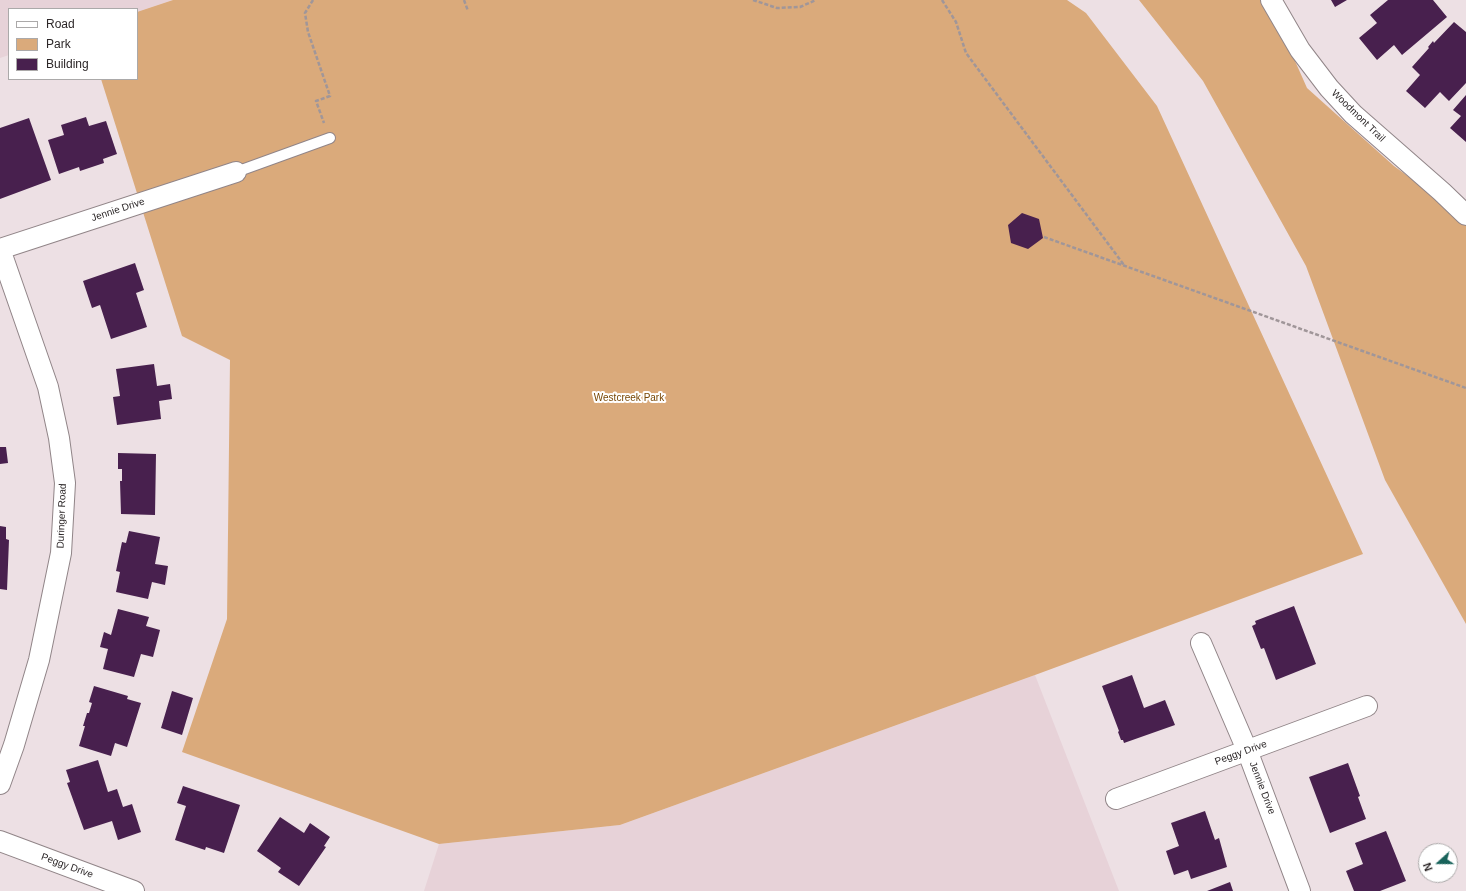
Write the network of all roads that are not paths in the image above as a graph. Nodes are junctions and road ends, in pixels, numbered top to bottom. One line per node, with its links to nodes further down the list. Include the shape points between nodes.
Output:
1 (1271, 0): 4 (street, Woodmont Trail, via 1300,50 1329,88 1353,114)
2 (330, 138): 3 (lane)
3 (236, 172): 5 (street, Jennie Drive)
4 (1466, 215)
5 (0, 249): 9 (street, Duringer Road, via 48,387 65,483 61,553 39,660)
6 (1201, 643): 8 (street, Jennie Drive)
7 (1367, 706): 8 (street, Peggy Drive)
8 (1247, 750): 10 (street, Peggy Drive); 13 (street, Jennie Drive)
9 (0, 784)
10 (1116, 799)
11 (0, 841): 12 (street, Peggy Drive)
12 (134, 891)
13 (1300, 891)

